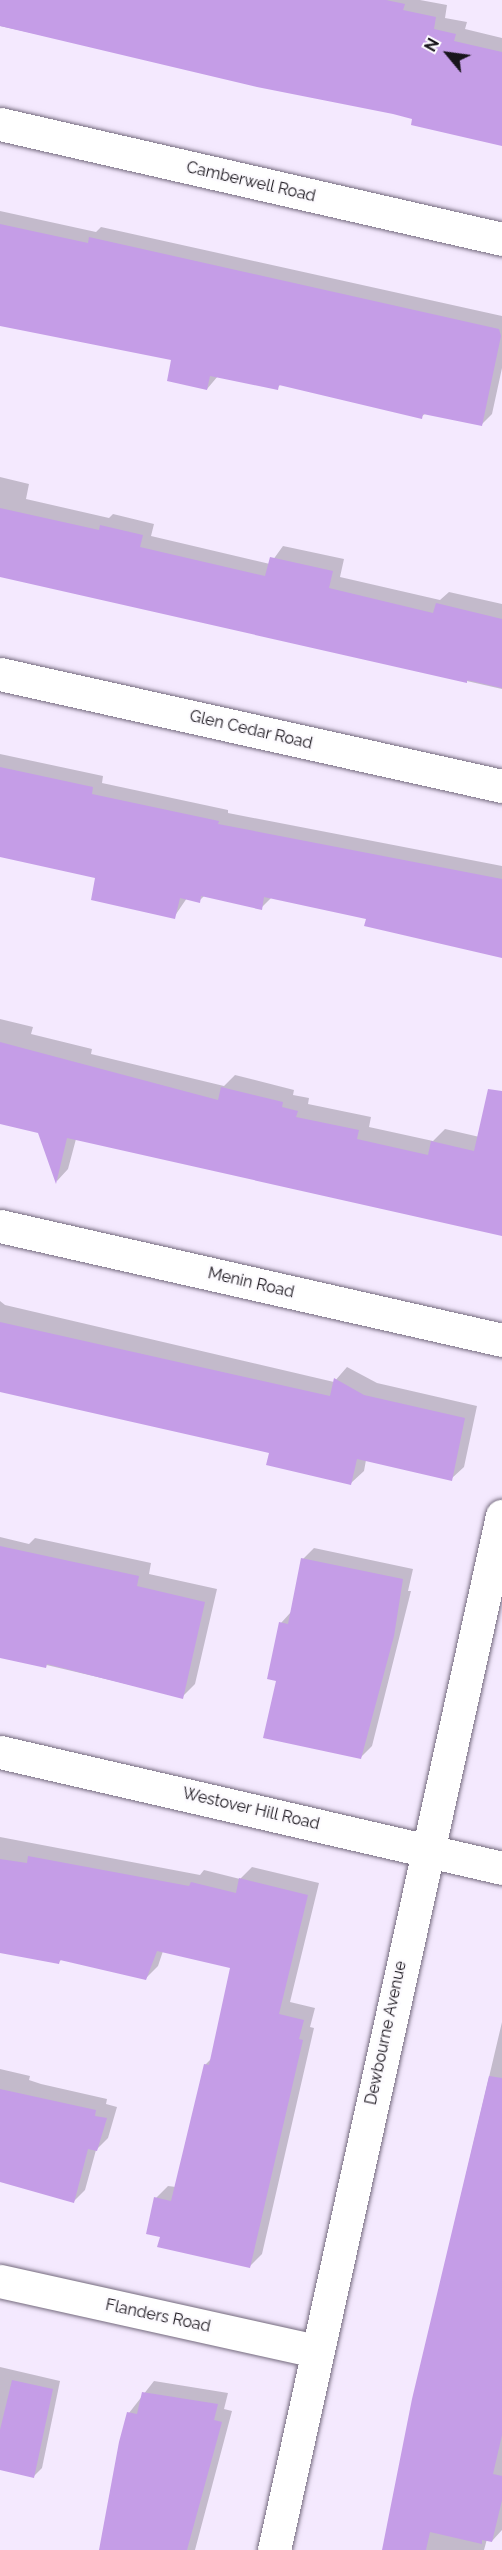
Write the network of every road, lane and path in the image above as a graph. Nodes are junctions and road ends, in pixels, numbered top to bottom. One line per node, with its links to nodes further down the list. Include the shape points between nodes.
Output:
1 (0, 124): 2 (street, Camberwell Road)
2 (502, 239)
3 (0, 674): 4 (street, Glen Cedar Road)
4 (502, 786)
5 (0, 1226): 6 (street, Menin Road)
6 (502, 1340)
7 (502, 1516): 9 (street, Dewbourne Avenue)
8 (0, 1752): 9 (street, Westover Hill Road)
9 (426, 1850): 10 (street, Westover Hill Road); 12 (street, Dewbourne Avenue)
10 (502, 1868)
11 (0, 2281): 12 (street, Flanders Road)
12 (316, 2351): 13 (street, Dewbourne Avenue)
13 (274, 2550)

